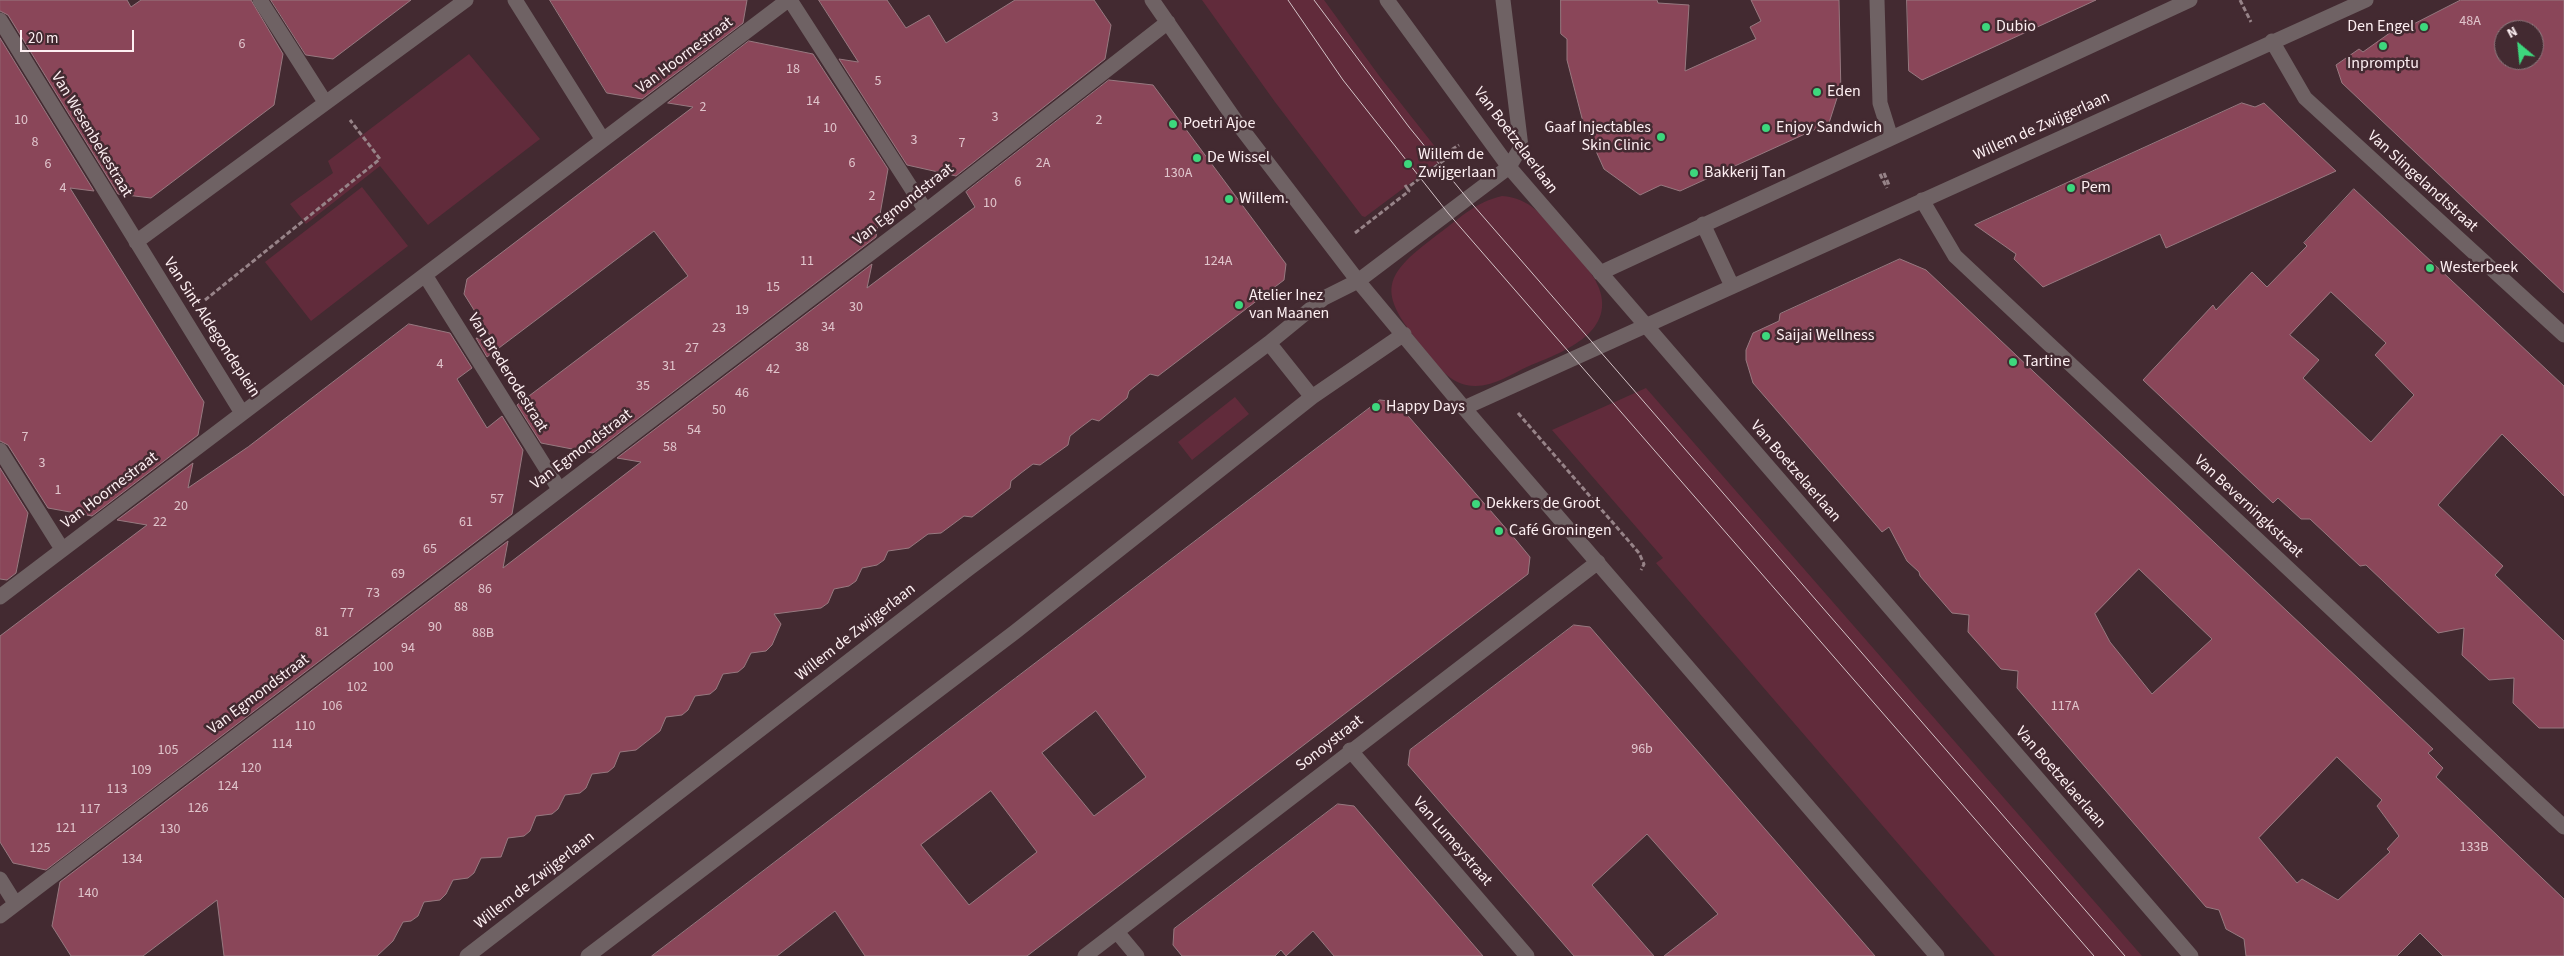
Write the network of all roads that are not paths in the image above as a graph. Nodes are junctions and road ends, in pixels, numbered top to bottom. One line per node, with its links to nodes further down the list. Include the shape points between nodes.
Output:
1 (260, 0): 14 (street)
2 (466, 0): 14 (street)
3 (515, 0): 16 (street)
4 (789, 0): 16 (street, Van Hoornestraat); 19 (street)
5 (1152, 0): 12 (street)
6 (1387, 0): 17 (street, Van Boetzelaerlaan)
7 (1503, 0): 17 (street, via 1521,147)
8 (1877, 0): 15 (street, via 1880,103)
9 (2190, 0): 15 (street)
10 (2366, 0): 13 (street, Willem de Zwijgerlaan)
11 (0, 20): 21 (street, Van Wesenbekestraat)
12 (1168, 22): 19 (street, Van Egmondstraat); 24 (street, via 1238,124)
13 (2272, 41): 18 (street, Willem de Zwijgerlaan); 28 (street, Van Slingelandtstraat, via 2305,98)
14 (328, 99): 21 (street)
15 (1891, 138): 20 (street)
16 (603, 140): 23 (street, Van Sint Aldegondeplein)
17 (1509, 167): 22 (street, Van Boetzelaerlaan); 24 (street, Willem de Zwijgerlaan)
18 (1922, 200): 25 (street, Willem de Zwijgerlaan); 39 (street, Van Beverningkstraat, via 1956,256)
19 (926, 211): 34 (street, Van Egmondstraat)
20 (1703, 224): 22 (street); 25 (street)
21 (136, 242): 32 (street, Van Sint Aldegondeplein)
22 (1600, 273): 26 (street, Van Boetzelaerlaan)
23 (425, 275): 32 (street, Van Sint Aldegondeplein); 34 (street, Van Brederodestraat)
24 (1358, 281): 27 (street); 29 (street, Willem de Zwijgerlaan, via 1324,298)
25 (1732, 286): 26 (street, Willem de Zwijgerlaan)
26 (1646, 326): 31 (street, Willem de Zwijgerlaan); 50 (street, Van Boetzelaerlaan)
27 (1404, 334): 30 (street); 31 (street)
28 (2564, 335)
29 (1270, 343): 30 (street); 44 (street, Willem de Zwijgerlaan, via 961,575)
30 (1312, 397): 45 (street, via 1015,632)
31 (1464, 408): 36 (street)
32 (242, 413): 35 (street, Van Hoornestraat)
33 (0, 450): 35 (street)
34 (559, 489): 41 (street, Van Egmondstraat)
35 (62, 549): 37 (street, Van Hoornestraat)
36 (1598, 562): 38 (street, Sonoystraat); 49 (street)
37 (0, 597)
38 (1350, 750): 43 (street, Sonoystraat); 48 (street, Van Lumeystraat)
39 (2564, 827)
40 (0, 879): 41 (street)
41 (15, 903): 42 (street, Van Egmondstraat)
42 (0, 916)
43 (1116, 932): 46 (street, Sonoystraat); 47 (street)
44 (467, 956)
45 (588, 956)
46 (1085, 956)
47 (1137, 956)
48 (1527, 956)
49 (1937, 956)
50 (2191, 956)

